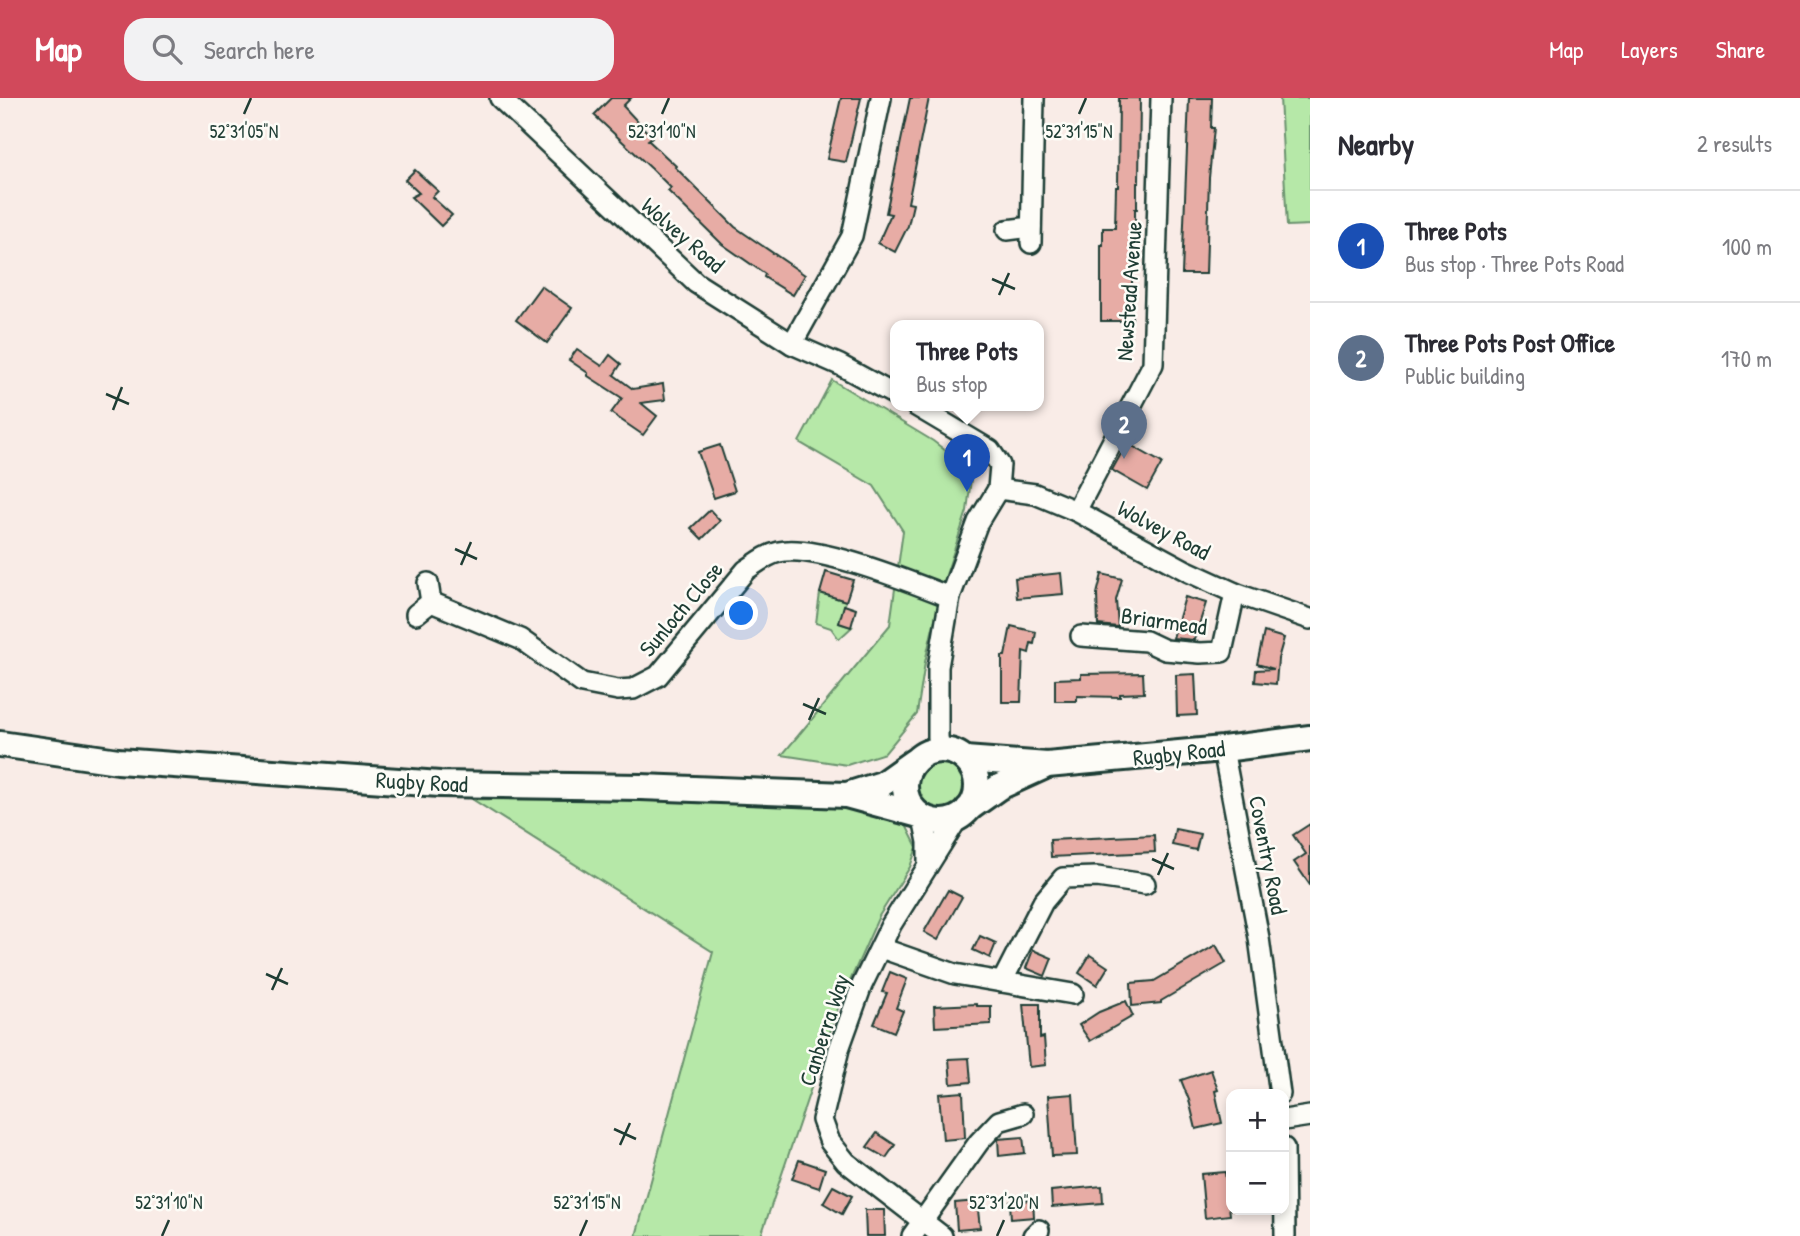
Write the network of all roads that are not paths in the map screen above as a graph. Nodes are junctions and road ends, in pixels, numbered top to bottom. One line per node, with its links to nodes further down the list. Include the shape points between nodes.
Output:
1 (500, 98): 6 (street, Wolvey Road, via 696,283)
2 (881, 98): 6 (street, via 852,236)
3 (1034, 98): 5 (street, via 1031,235)
4 (1161, 98): 10 (street, Newstead Avenue, via 1153,364)
5 (1007, 230)
6 (792, 344): 7 (street, Wolvey Road)
7 (890, 392)
8 (924, 411): 9 (street, via 990,450 1000,465)
9 (998, 489): 10 (street, Wolvey Road, via 1035,494); 12 (street, via 978,522)
10 (1076, 511): 11 (street, Wolvey Road)
11 (1235, 593): 14 (street, Wolvey Road); 15 (street, Briarmead, via 1222,652 1165,650 1146,642)
12 (950, 597): 13 (street, Sunloch Close, via 870,568 799,551 780,552 746,570 658,676 618,691 582,683 520,639); 19 (street, via 938,667)
13 (425, 599)
14 (1310, 619)
15 (1081, 636)
16 (1310, 738): 18 (main road, Rugby Road)
17 (0, 744): 23 (main road, Rugby Road, via 118,761 440,784)
18 (1223, 749): 22 (main road, Rugby Road); 31 (street, Coventry Road, via 1259,938)
19 (940, 750): 20 (main road); 21 (main road)
20 (965, 759): 22 (main road, Rugby Road); 24 (main road, via 977,783 975,797)
21 (913, 762): 23 (main road, Rugby Road, via 881,784); 25 (main road, via 904,784 911,807)
22 (1047, 765): 24 (main road, Rugby Road, via 999,787)
23 (846, 795): 25 (main road, Rugby Road)
24 (963, 813): 25 (main road, via 940,822); 26 (street, Canberra Way)
25 (921, 816): 26 (street)
26 (928, 865): 28 (street, Canberra Way)
27 (1144, 884): 29 (street, via 1097,877 1063,878 1043,902)
28 (881, 948): 29 (street, via 955,975); 36 (street, Canberra Way, via 839,1049 822,1120 830,1142 846,1162)
29 (1002, 982): 30 (street)
30 (1073, 994)
31 (1279, 1089)
32 (1023, 1114): 36 (street, via 992,1128)
33 (1310, 1116): 34 (street)
34 (1289, 1119)
35 (1284, 1152): 38 (street)
36 (917, 1229): 37 (street, Canberra Way)
37 (942, 1236)
38 (1285, 1236)

